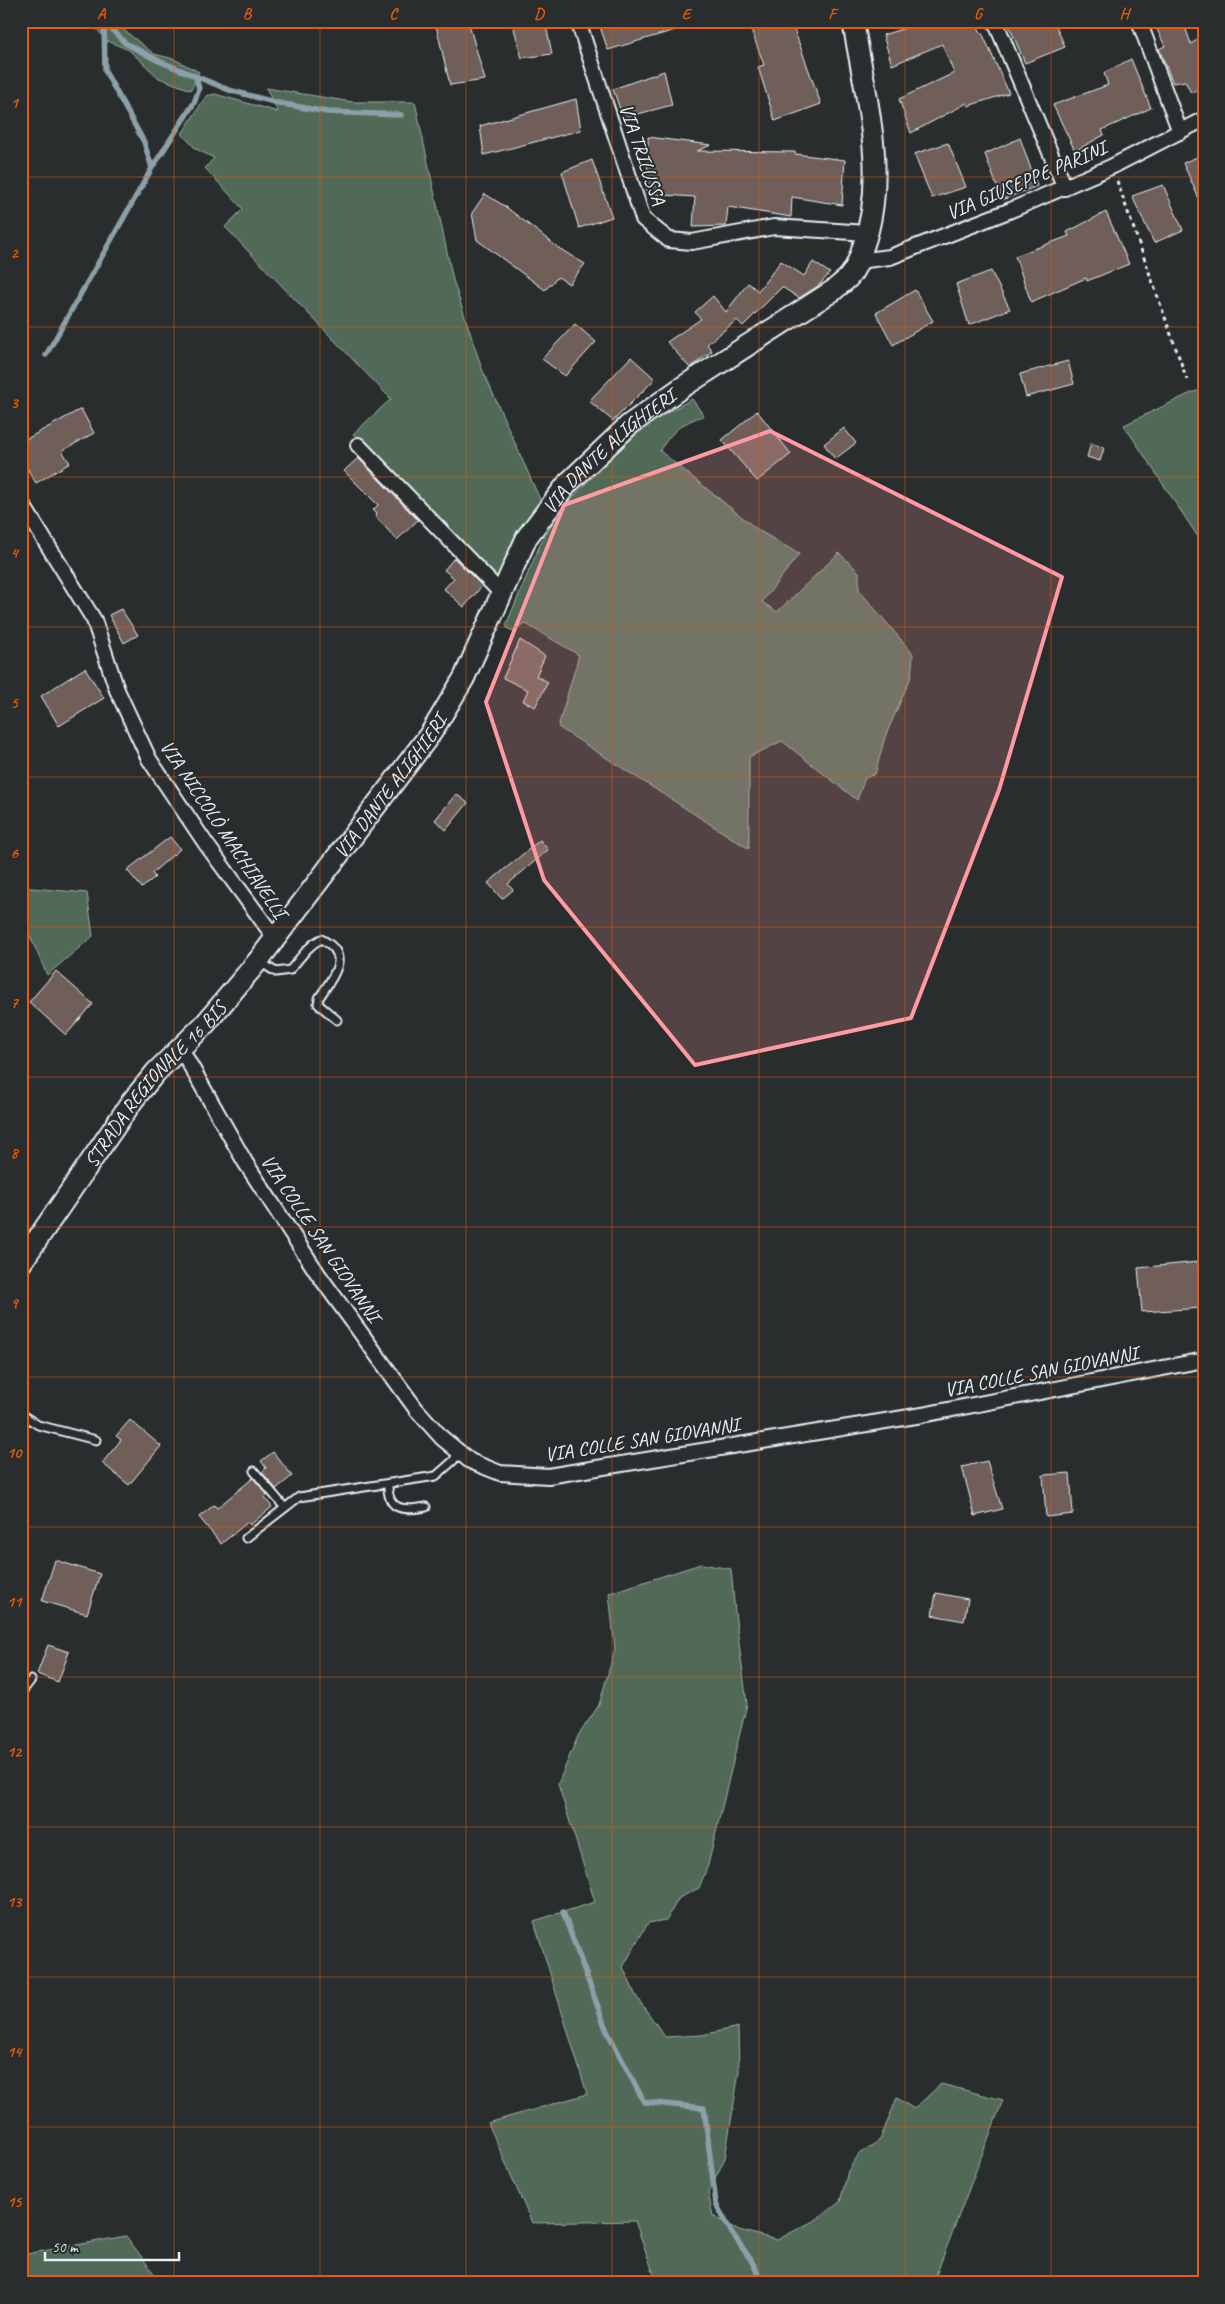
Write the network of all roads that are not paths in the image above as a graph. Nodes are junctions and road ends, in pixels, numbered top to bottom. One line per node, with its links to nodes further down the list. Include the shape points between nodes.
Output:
1 (578, 21): 8 (street, VIA TRILUSSA, via 643,219 669,240 692,242 774,227)
2 (853, 21): 8 (main road, VIA DANTE ALIGHIERI, via 875,150 875,188)
3 (995, 21): 7 (street)
4 (1139, 21): 6 (street)
5 (1204, 119): 6 (street, VIA GIUSEPPE PARINI)
6 (1180, 132): 7 (street, VIA GIUSEPPE PARINI)
7 (1065, 188): 9 (street, VIA GIUSEPPE PARINI, via 890,257)
8 (868, 234): 9 (main road, VIA DANTE ALIGHIERI)
9 (858, 261): 12 (main road, VIA DANTE ALIGHIERI, via 848,278 834,290 629,425 568,483 527,537)
10 (358, 445): 12 (street)
11 (21, 502): 14 (street, VIA NICCOLÒ MACHIAVELLI, via 94,620 117,690 149,759)
12 (502, 594): 13 (main road, VIA DANTE ALIGHIERI, via 464,678 431,733)
13 (295, 909): 14 (main road, STRADA REGIONALE 16 BIS)
14 (275, 938): 15 (main road, STRADA REGIONALE 16 BIS)
15 (258, 961): 16 (lane, via 276,972 283,972 290,970 316,942 321,939 329,943 336,950 338,964 318,1004); 17 (main road, STRADA REGIONALE 16 BIS, via 205,1024)
16 (337, 1020)
17 (180, 1047): 18 (main road, STRADA REGIONALE 16 BIS, via 133,1100); 22 (street, VIA COLLE SAN GIOVANNI, via 245,1162 318,1274 416,1409)
18 (21, 1263)
19 (1204, 1360): 22 (street, VIA COLLE SAN GIOVANNI, via 922,1414 548,1476 500,1473 470,1461)
20 (21, 1414): 21 (lane, via 38,1425)
21 (96, 1440)
22 (459, 1452): 24 (lane, via 436,1476)
23 (254, 1471): 26 (lane)
24 (388, 1484): 25 (lane, via 390,1500 396,1506 408,1510); 26 (lane, via 299,1497)
25 (426, 1507)
26 (285, 1508): 27 (lane)
27 (246, 1538)
28 (31, 1680): 29 (lane)
29 (21, 1693)

